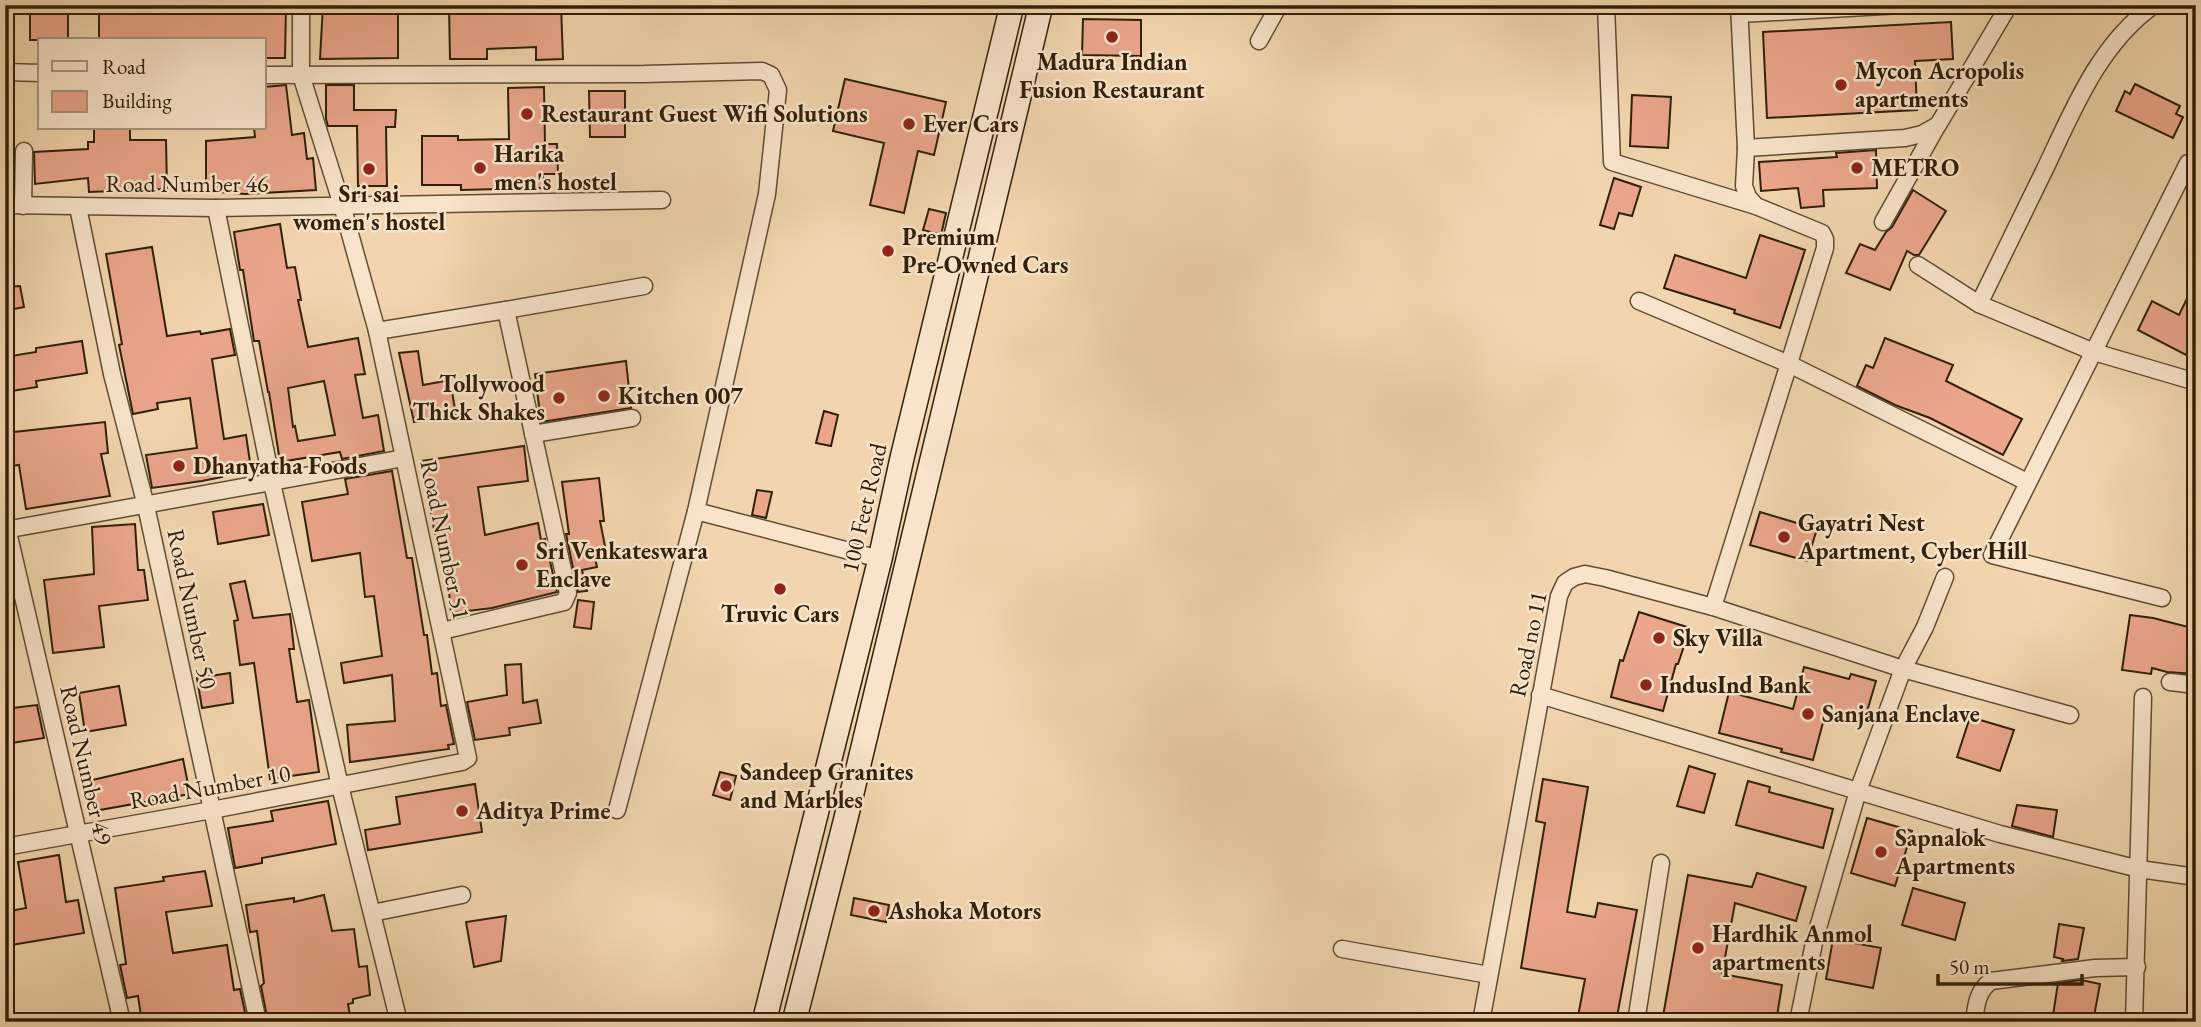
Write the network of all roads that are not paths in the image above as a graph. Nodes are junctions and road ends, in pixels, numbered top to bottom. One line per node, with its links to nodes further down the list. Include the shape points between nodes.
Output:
1 (301, 5): 14 (street, Road Number 51)
2 (1012, 5): 44 (main road, 100 Feet Road)
3 (1041, 5): 73 (main road)
4 (1279, 5): 10 (street)
5 (1606, 5): 23 (street, via 1612,162)
6 (1901, 5): 9 (street)
7 (2009, 5): 15 (street)
8 (2154, 5): 30 (street, via 2111,47 2084,88)
9 (1739, 10): 16 (street)
10 (1259, 41)
11 (5, 72): 12 (street)
12 (38, 73)
13 (266, 75): 14 (street)
14 (301, 75): 21 (street, Road Number 51); 42 (street, via 762,71 771,75 778,90 767,194)
15 (1938, 125): 16 (street, via 1905,138); 26 (street)
16 (1746, 148): 23 (street, via 1744,186)
17 (24, 151): 22 (street)
18 (2188, 163): 33 (street)
19 (663, 200): 21 (street, Road Number 46)
20 (5, 205): 22 (street, Road Number 46)
21 (342, 205): 25 (street, Road Number 46); 32 (street, Road Number 51)
22 (23, 206): 24 (street, Road Number 46)
23 (1756, 206): 34 (street, via 1822,233 1825,239)
24 (78, 207): 25 (street, Road Number 46); 41 (street, Road Number 50, via 112,373)
25 (216, 208): 40 (street)
26 (1884, 222)
27 (1918, 265): 30 (street)
28 (644, 286): 31 (street)
29 (1639, 301): 34 (street)
30 (1979, 304): 33 (street)
31 (506, 310): 32 (street); 37 (street)
32 (377, 331): 38 (street, Road Number 51)
33 (2094, 352): 35 (street); 39 (street)
34 (1789, 364): 39 (street); 47 (street)
35 (2196, 382)
36 (632, 418): 37 (street)
37 (533, 434): 48 (street, via 568,597 564,602)
38 (404, 458): 40 (street); 48 (street, Road Number 51)
39 (2027, 482): 46 (street, via 1992,555)
40 (272, 483): 41 (street); 55 (street)
41 (146, 506): 43 (street); 57 (street, Road Number 50)
42 (696, 511): 44 (street); 58 (street)
43 (6, 526): 59 (street, Road Number 49)
44 (880, 559): 72 (main road, 100 Feet Road)
45 (1945, 577): 49 (street)
46 (2162, 598)
47 (1713, 607): 49 (street, Road no 11); 52 (street, Road no 11, via 1595,576 1574,577 1559,596)
48 (442, 631): 55 (street, Road Number 51, via 468,758)
49 (1903, 669): 54 (street, Road no 11); 56 (street)
50 (2171, 682): 51 (street)
51 (2196, 685)
52 (1540, 695): 56 (street); 68 (street, Road no 11)
53 (2143, 696): 62 (street)
54 (2070, 715)
55 (341, 786): 57 (street, Road Number 10); 65 (street)
56 (1858, 791): 62 (street); 76 (street, via 1815,938)
57 (212, 810): 59 (street, Road Number 10); 70 (street, Road Number 50)
58 (617, 810)
59 (79, 834): 60 (street, Road Number 10); 69 (street, Road Number 49)
60 (5, 847)
61 (1661, 863): 75 (street)
62 (2138, 869): 63 (street); 67 (street)
63 (2196, 877)
64 (462, 895): 65 (street)
65 (372, 913): 71 (street)
66 (1342, 949): 68 (street)
67 (2137, 967): 77 (street, via 1991,981 1983,987); 78 (street)
68 (1489, 975): 74 (street, Road no 11)
69 (122, 1022)
70 (258, 1022)
71 (399, 1022)
72 (764, 1022)
73 (794, 1022)
74 (1481, 1022)
75 (1636, 1022)
76 (1798, 1022)
77 (1973, 1022)
78 (2134, 1022)

